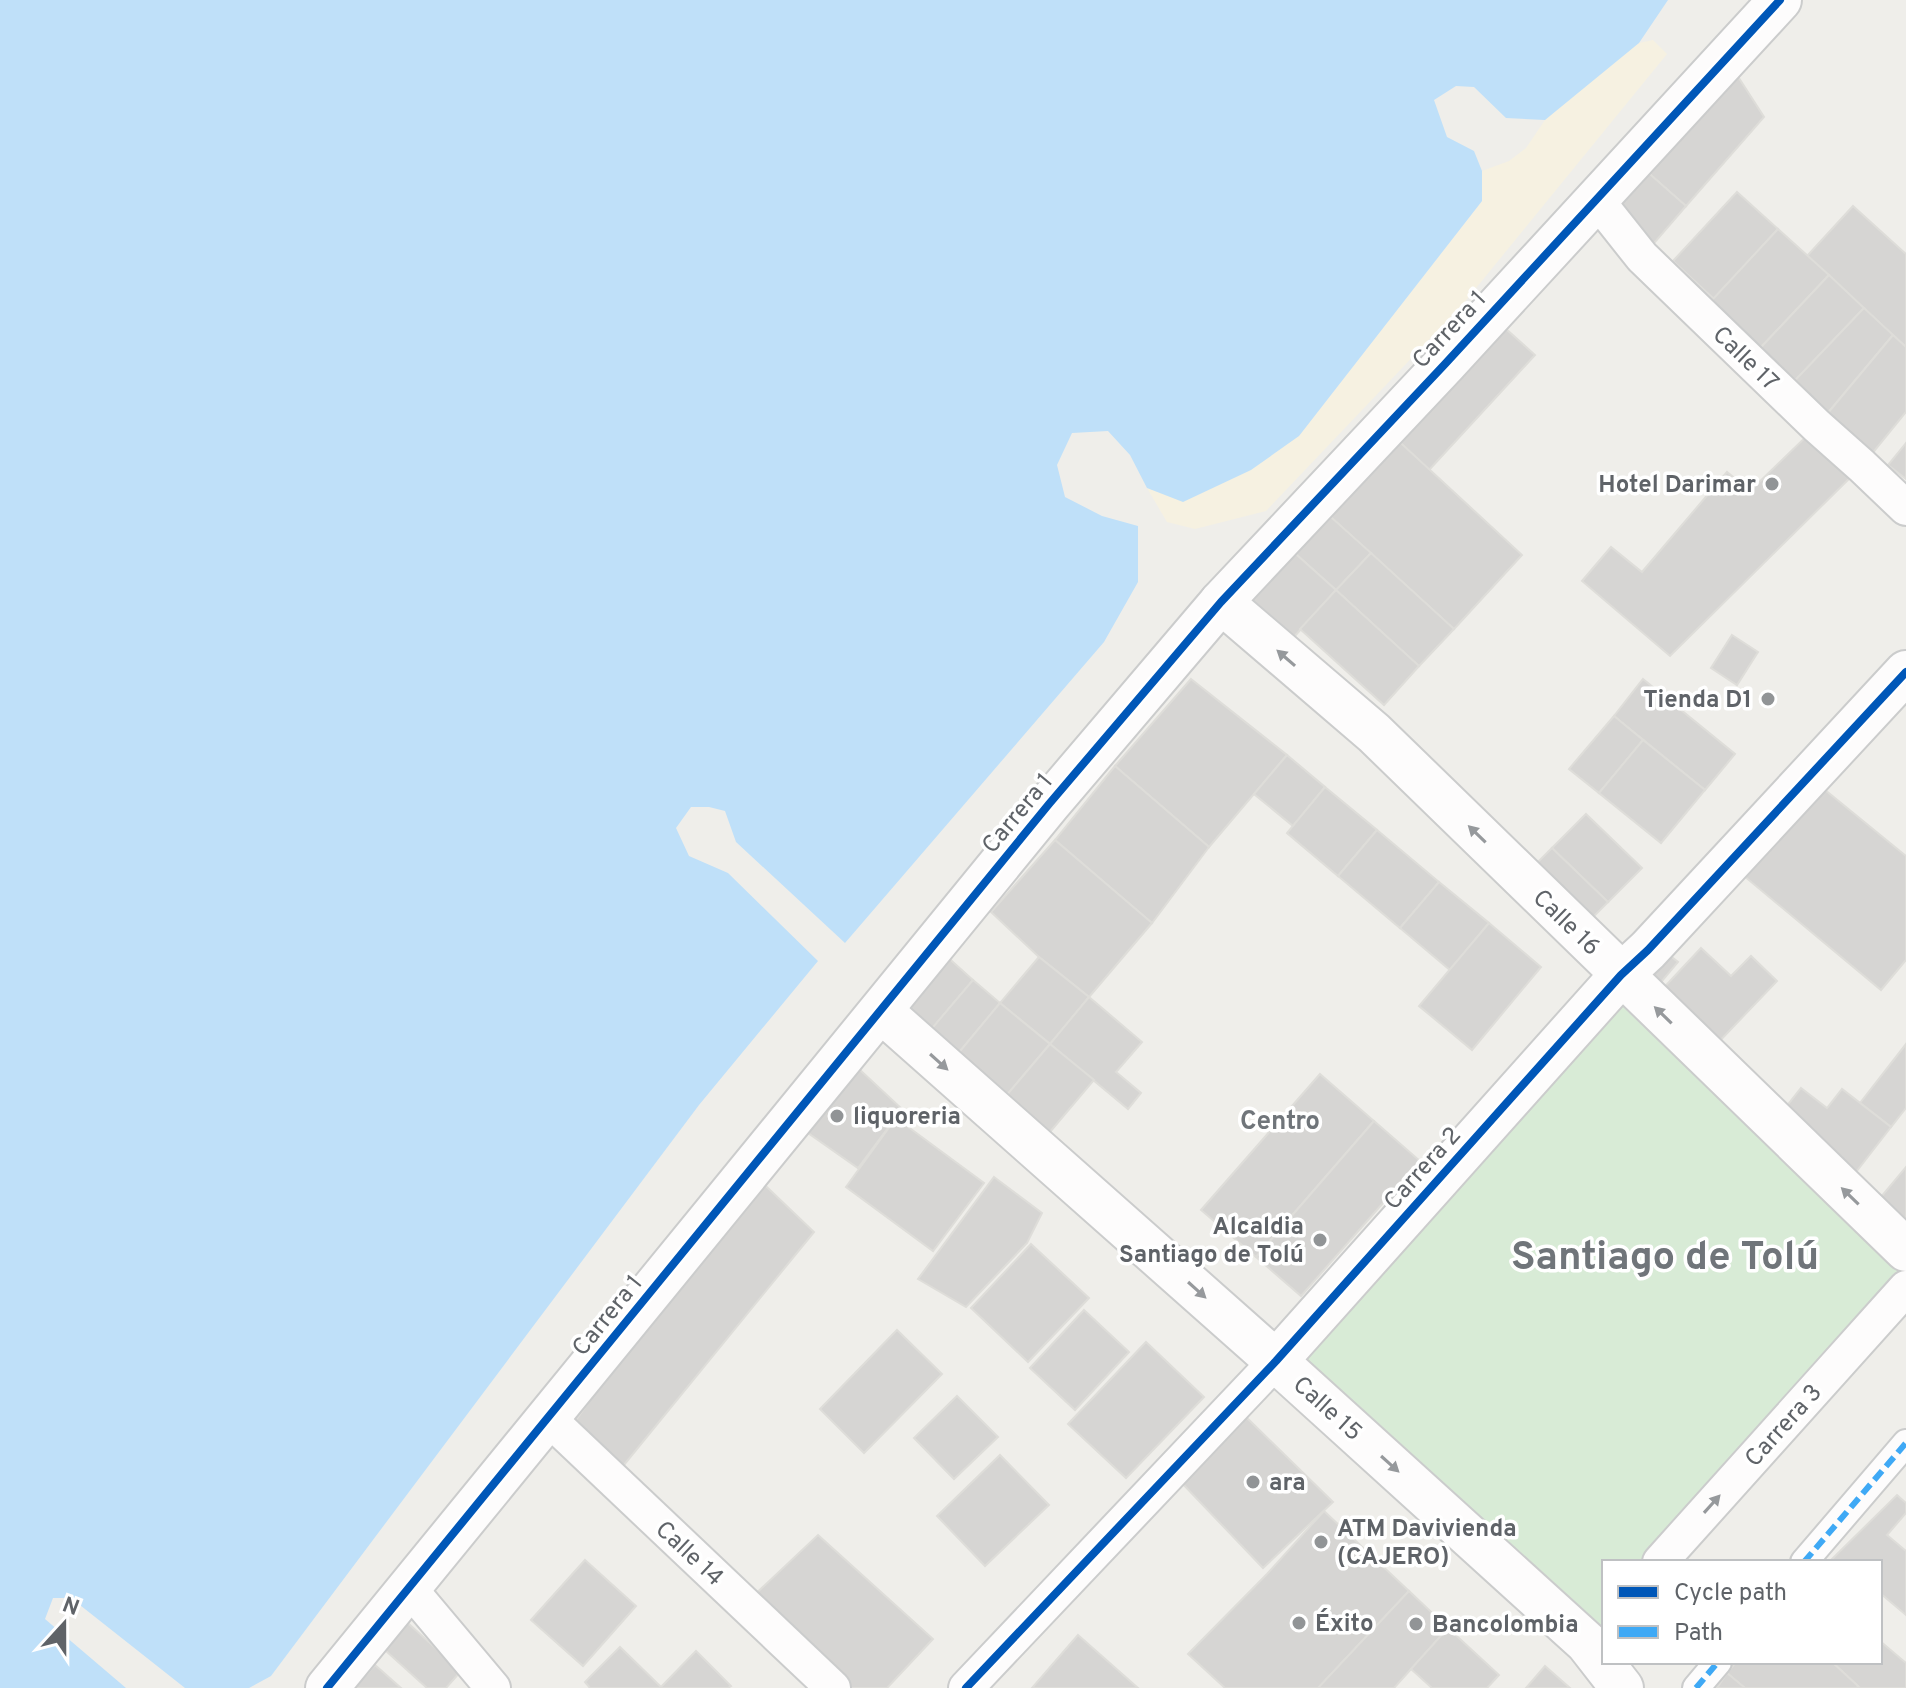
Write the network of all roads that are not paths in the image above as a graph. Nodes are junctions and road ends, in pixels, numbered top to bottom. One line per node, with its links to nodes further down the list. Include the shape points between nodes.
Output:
1 (1780, 0): 2 (street, Carrera 1)
2 (1596, 199): 3 (street, Calle 17, via 1642,257); 4 (street, Carrera 1)
3 (1906, 508)
4 (1221, 602): 6 (street, Calle 16, one-way to 4, via 1374,733); 7 (street, Carrera 1)
5 (1906, 672): 6 (street, Carrera 2)
6 (1621, 975): 8 (street, Calle 16, one-way to 6); 10 (street, Carrera 2)
7 (881, 1011): 10 (street, Calle 15, one-way to 10); 11 (street, Carrera 1)
8 (1906, 1250)
9 (1906, 1288): 13 (street, Carrera 3, one-way to 9)
10 (1276, 1361): 16 (street, Calle 15, one-way to 16); 22 (street, Carrera 2)
11 (548, 1418): 15 (street, Carrera 1); 21 (street, Calle 14)
12 (1906, 1443): 14 (street)
13 (1662, 1560)
14 (1806, 1560)
15 (409, 1588): 19 (street, Carrera 1); 20 (street)
16 (1595, 1634)
17 (1610, 1664): 23 (street, Calle 15)
18 (1716, 1664): 24 (street)
19 (327, 1688)
20 (493, 1688)
21 (833, 1688)
22 (966, 1688)
23 (1622, 1688)
24 (1696, 1688)

